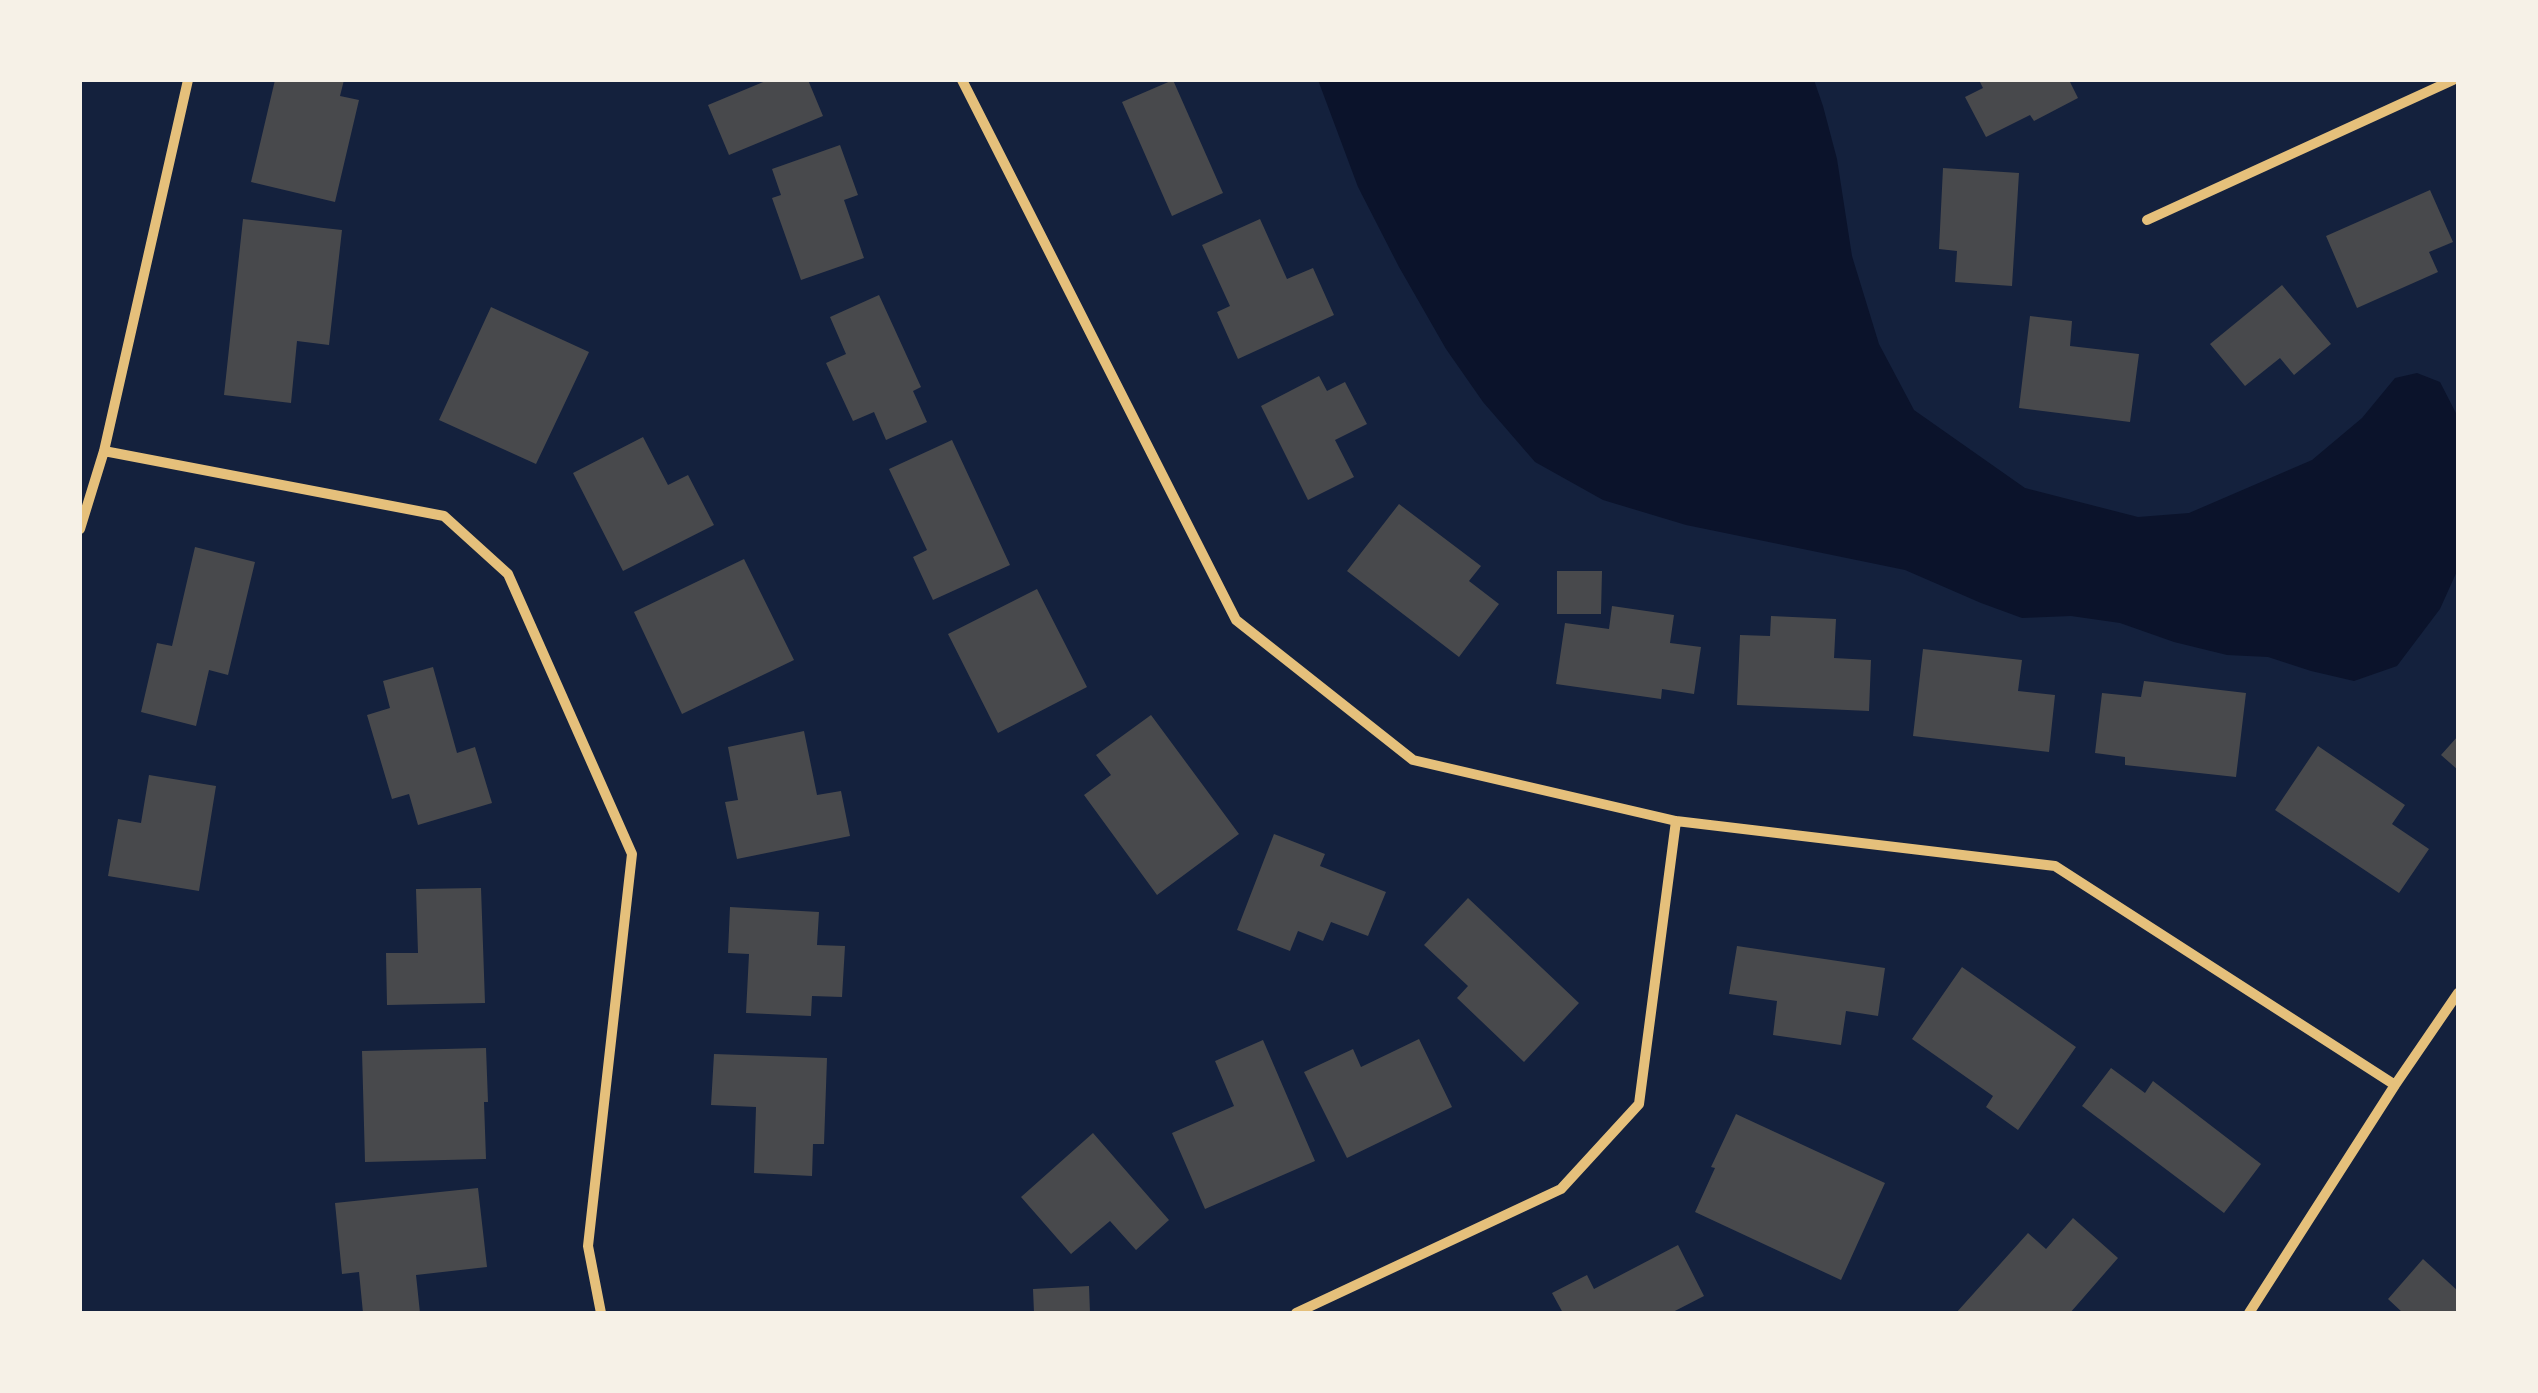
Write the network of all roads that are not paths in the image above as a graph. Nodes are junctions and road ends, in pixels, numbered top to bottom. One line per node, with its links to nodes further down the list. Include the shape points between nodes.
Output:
1 (188, 80): 5 (street)
2 (962, 80): 7 (street, via 1236,620 1413,760)
3 (2453, 80): 4 (street)
4 (2146, 220)
5 (104, 451): 6 (street); 10 (street, via 444,516 508,574 632,854 588,1246)
6 (80, 529)
7 (1676, 821): 9 (street, via 2055,866); 11 (street, via 1639,1104 1561,1189)
8 (2458, 994): 9 (street)
9 (2396, 1085): 12 (street)
10 (601, 1313)
11 (1296, 1313)
12 (2249, 1313)

